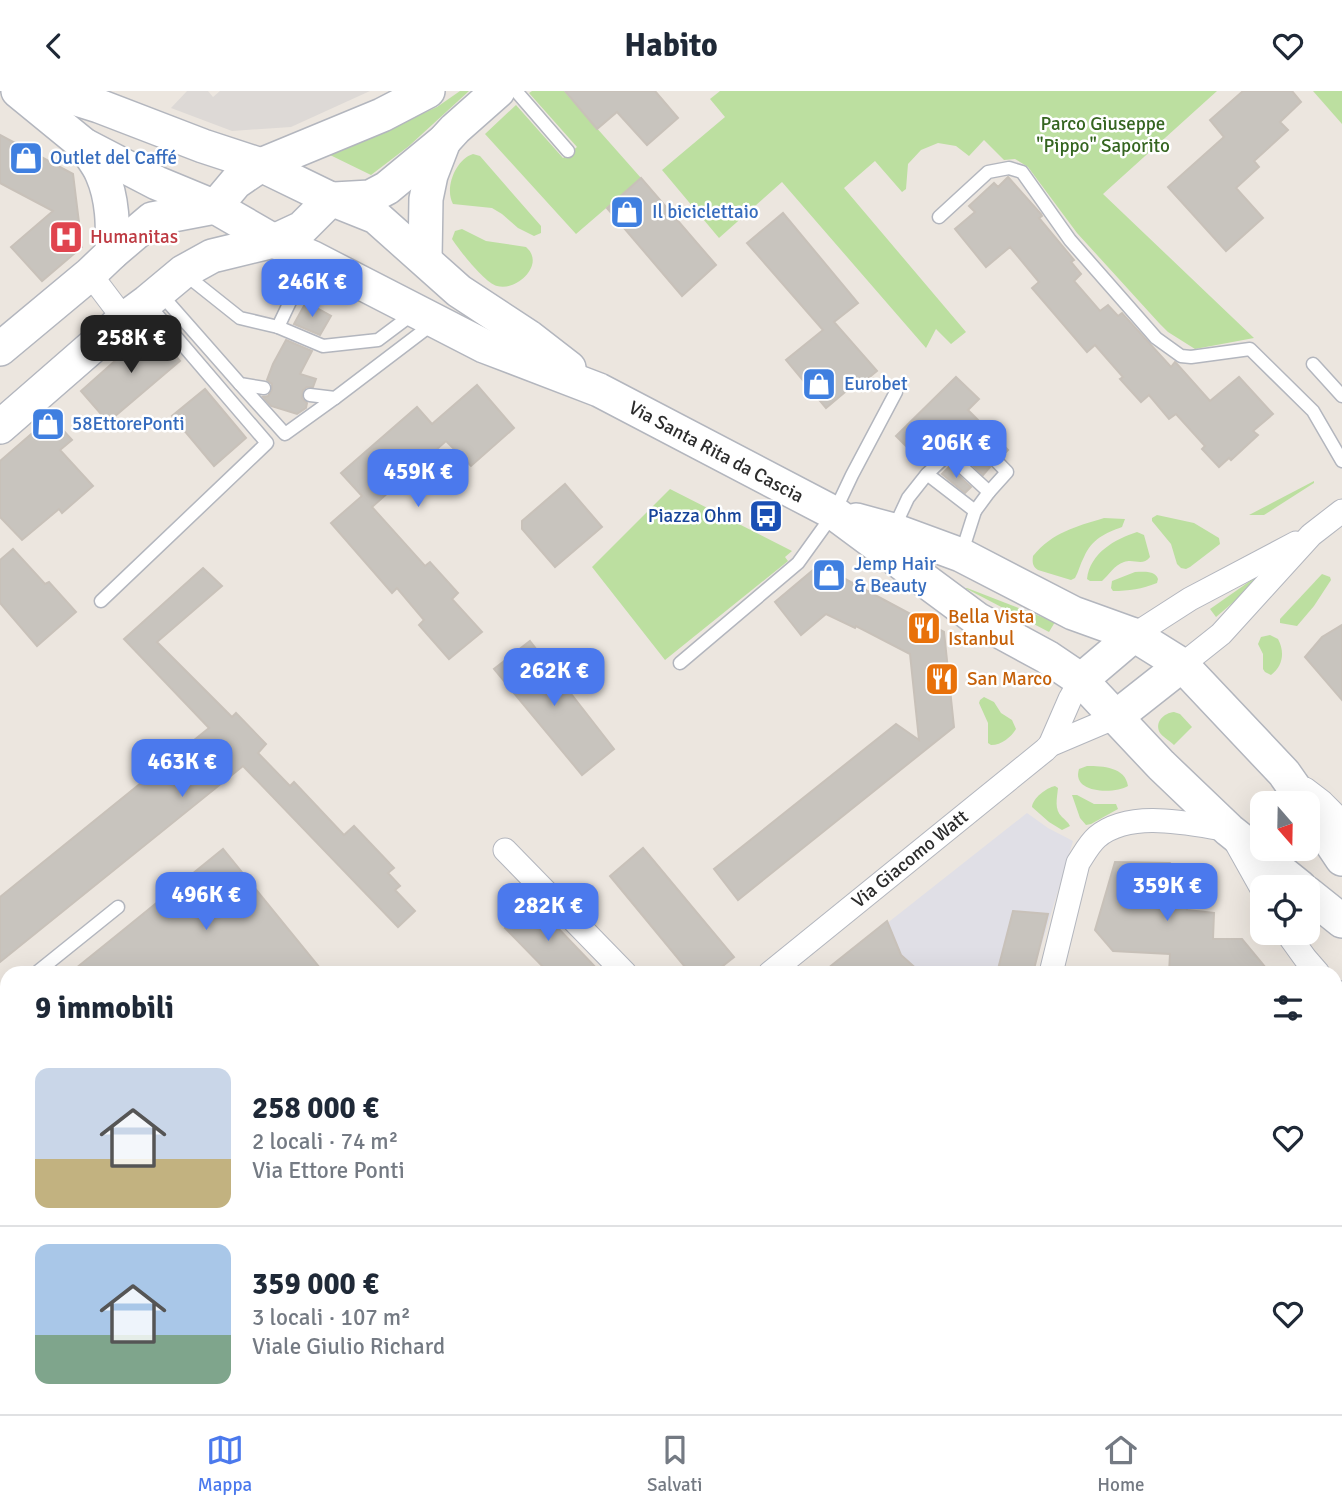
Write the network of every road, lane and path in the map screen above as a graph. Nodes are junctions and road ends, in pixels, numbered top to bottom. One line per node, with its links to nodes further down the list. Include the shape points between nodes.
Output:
1 (18, 91): 7 (main road)
2 (51, 91): 9 (main road)
3 (428, 91): 9 (main road)
4 (498, 91): 6 (main road)
5 (516, 91): 8 (lane)
6 (444, 141): 10 (main road, via 370,197); 15 (main road, via 426,199)
7 (84, 145): 11 (main road); 16 (main road, via 102,174 111,207 113,236)
8 (568, 151)
9 (261, 165): 10 (main road, Via Santa Rita da Cascia); 11 (main road, via 236,182)
10 (331, 199): 13 (main road, via 302,228); 15 (main road, Via Santa Rita da Cascia, via 376,217)
11 (215, 207): 13 (main road, Via Santa Rita da Cascia); 16 (main road, via 152,219)
12 (939, 217): 31 (lane, via 988,172 1009,168 1022,172 1070,240 1156,338 1191,358 1250,349 1313,411)
13 (274, 241): 14 (main road, Via Santa Rita da Cascia); 17 (main road, via 212,255)
14 (313, 258): 18 (main road, Via Santa Rita da Cascia); 19 (lane)
15 (425, 260): 24 (main road, Via Santa Rita da Cascia, via 459,291)
16 (101, 264): 17 (street); 20 (main road)
17 (153, 296): 19 (lane); 22 (lane); 29 (main road); 40 (lane, via 267,443)
18 (426, 317): 19 (lane, via 378,341 323,346); 24 (main road, Via Santa Rita da Cascia, via 484,346); 28 (lane)
19 (278, 327)
20 (0, 349)
21 (1313, 364): 27 (lane)
22 (240, 384): 23 (lane); 28 (lane, via 285,434)
23 (264, 388)
24 (599, 390): 36 (main road, Via Santa Rita da Cascia)
25 (896, 392): 36 (lane)
26 (310, 395): 28 (lane)
27 (1342, 396)
28 (335, 398)
29 (0, 427)
30 (948, 454): 32 (lane); 33 (lane); 33 (lane, via 969,433 1007,472)
31 (1342, 461)
32 (927, 474): 35 (lane); 37 (lane)
33 (989, 492): 35 (lane)
34 (1342, 510): 38 (street)
35 (975, 511): 39 (lane)
36 (834, 513): 37 (main road); 42 (lane, via 799,563); 44 (main road, via 977,619)
37 (893, 530): 39 (main road)
38 (1311, 535): 41 (street, via 1190,599); 43 (street, via 1221,634)
39 (961, 555): 41 (main road, via 1073,613)
40 (101, 601)
41 (1134, 635): 43 (main road); 44 (main road)
42 (680, 663)
43 (1182, 664): 45 (main road); 47 (main road)
44 (1081, 680): 45 (main road); 46 (street)
45 (1116, 717): 46 (street); 51 (main road)
46 (1050, 745): 62 (street, Via Giacomo Watt)
47 (1284, 773): 48 (main road); 49 (street)
48 (1296, 791)
49 (1342, 822)
50 (1320, 826): 53 (main road)
51 (1229, 830): 54 (street); 55 (main road); 63 (street, via 1135,821 1098,837 1079,863)
52 (505, 850): 61 (street)
53 (1342, 859)
54 (1254, 875)
55 (1285, 875)
56 (1320, 903): 58 (main road)
57 (118, 907): 60 (lane)
58 (1342, 921)
59 (1296, 945): 64 (street)
60 (45, 966)
61 (618, 966)
62 (779, 966)
63 (1053, 966)
64 (1312, 966)

